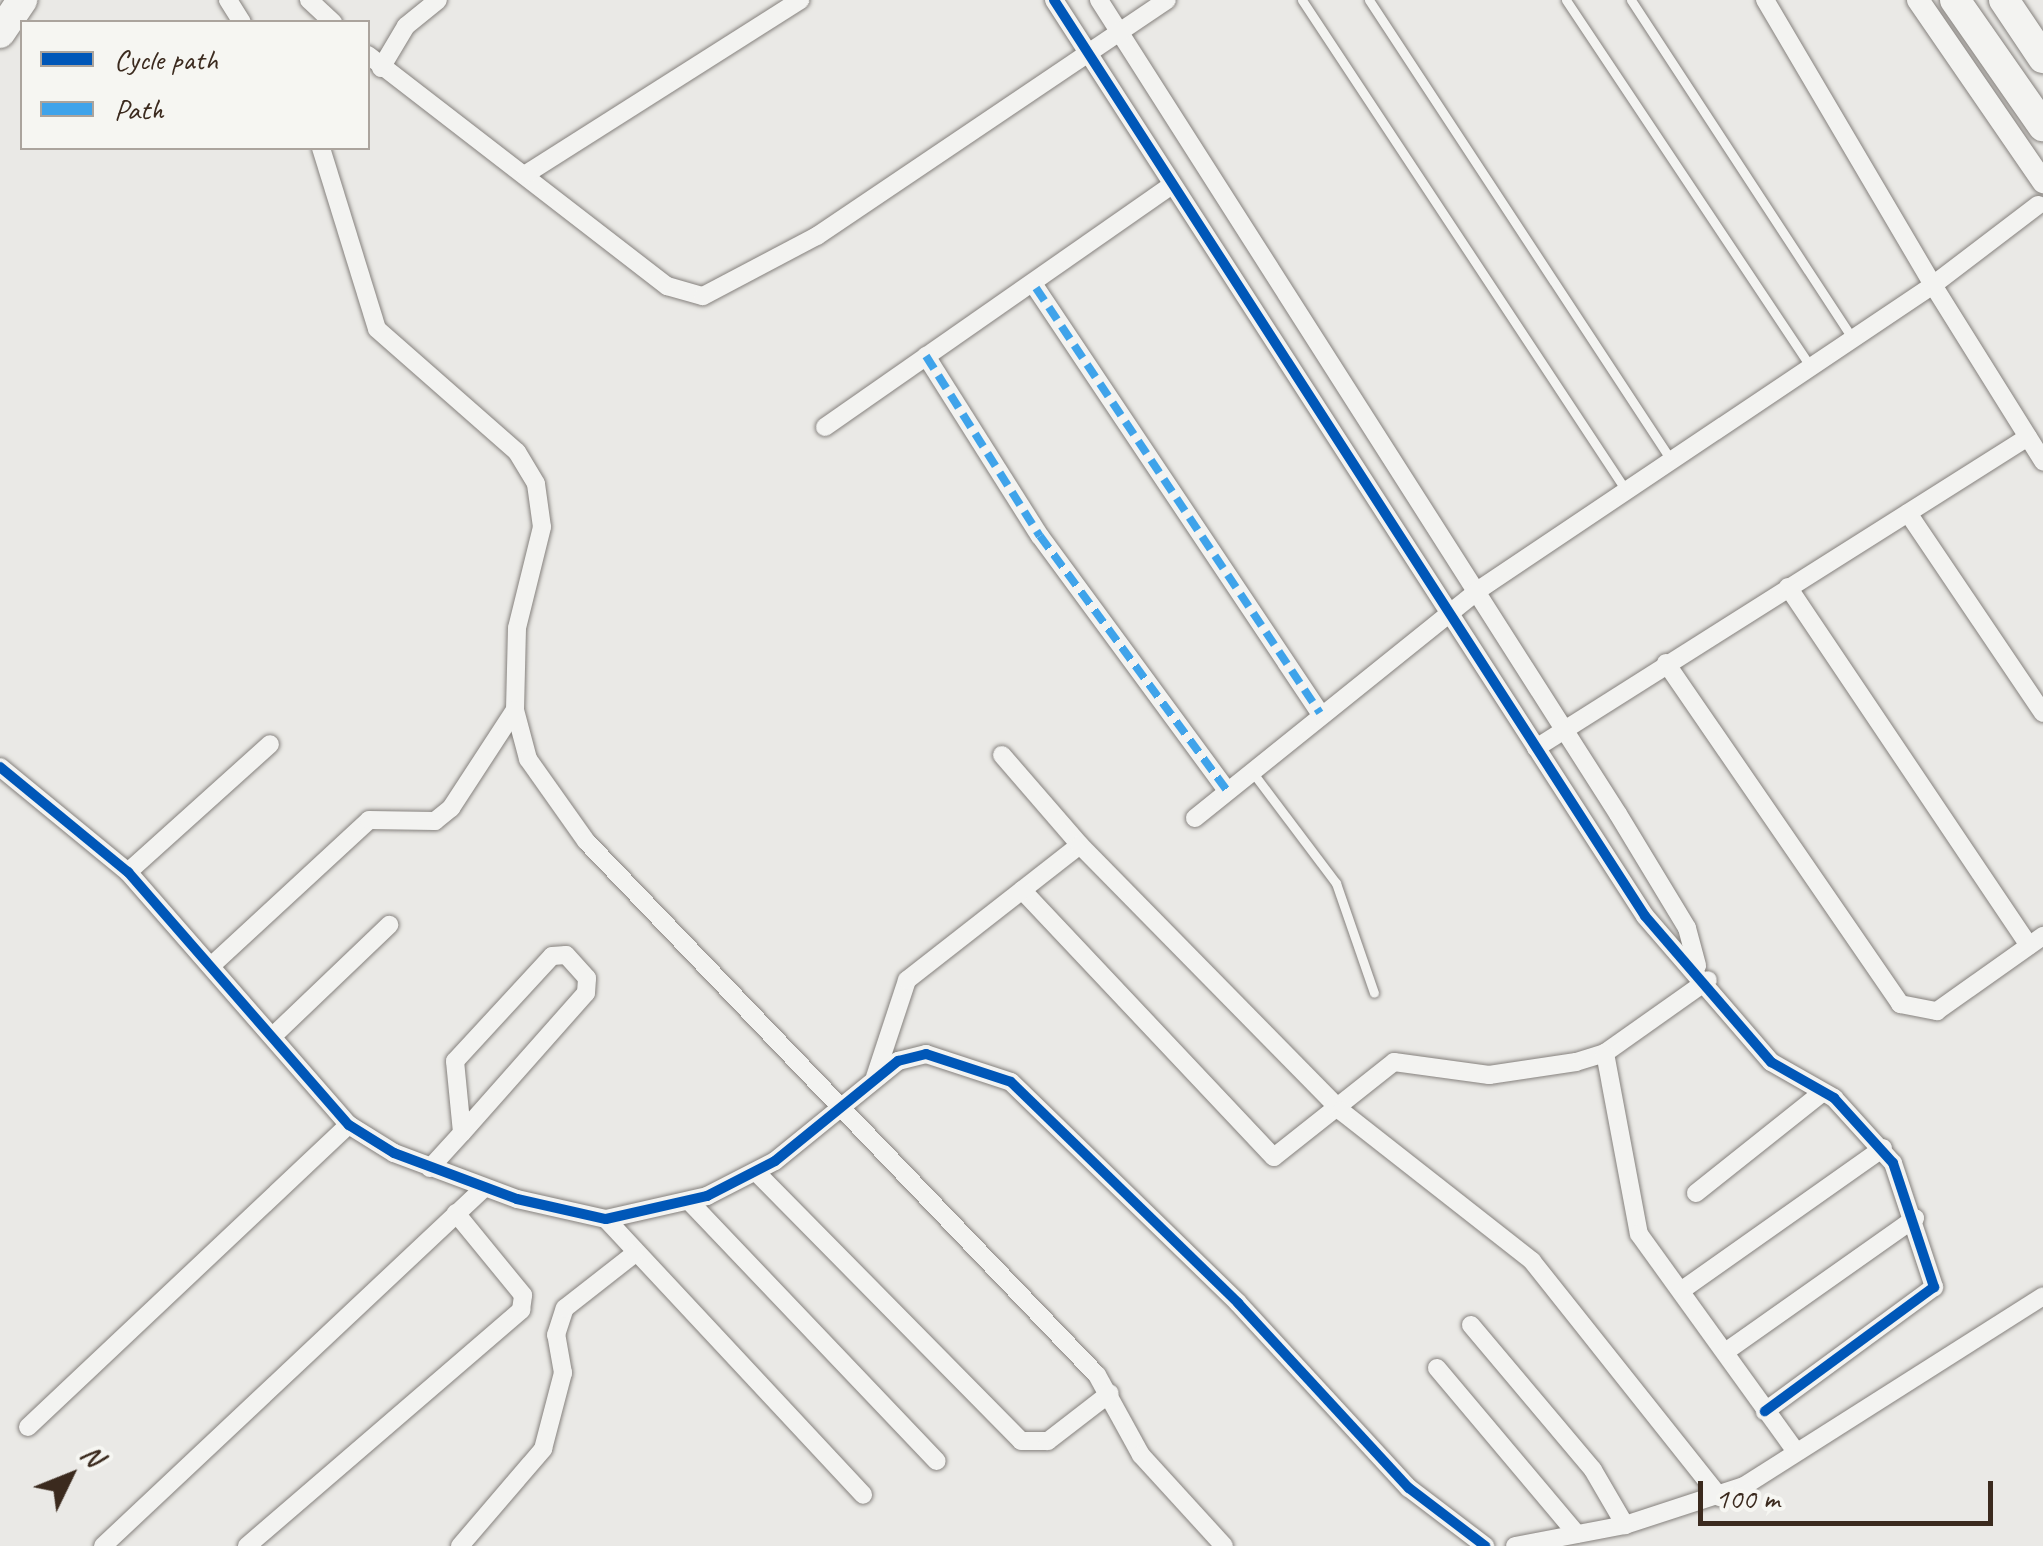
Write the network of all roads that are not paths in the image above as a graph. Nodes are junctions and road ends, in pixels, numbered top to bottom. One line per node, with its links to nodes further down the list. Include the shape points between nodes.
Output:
1 (22, 0): 18 (highway)
2 (309, 0): 16 (street)
3 (438, 0): 21 (street)
4 (800, 0): 24 (street)
5 (1054, 0): 19 (street)
6 (1100, 0): 17 (street)
7 (1167, 0): 17 (street)
8 (1302, 0): 36 (lane)
9 (1368, 0): 34 (lane)
10 (1566, 0): 31 (lane)
11 (1631, 0): 29 (lane)
12 (1765, 0): 27 (street)
13 (1918, 0): 26 (street)
14 (1955, 0): 22 (highway)
15 (2004, 0): 20 (highway)
16 (331, 20)
17 (1119, 30): 19 (street); 39 (street)
18 (0, 33)
19 (1085, 51): 24 (street, via 893,188 703,296 667,286); 25 (street)
20 (2043, 58)
21 (374, 62): 24 (street)
22 (2043, 126)
23 (323, 150): 42 (street, via 378,329 517,452 536,484 542,527 516,628)
24 (526, 174)
25 (1171, 186): 28 (street); 40 (street)
26 (2041, 194): 27 (street)
27 (1933, 285): 29 (street); 33 (street)
28 (1036, 288): 30 (street); 43 (street)
29 (1854, 340): 31 (street)
30 (926, 356): 32 (street); 51 (street, via 1040,536)
31 (1811, 368): 34 (street)
32 (825, 426)
33 (2028, 437): 35 (street); 37 (street)
34 (1671, 460): 36 (street)
35 (2043, 461)
36 (1626, 489): 39 (street)
37 (1908, 513): 38 (street); 44 (street)
38 (1788, 587): 41 (street); 57 (street)
39 (1477, 590): 40 (street); 45 (street)
40 (1449, 616): 43 (street); 47 (street)
41 (1666, 663): 45 (street); 57 (street, via 1900,1004 1937,1010)
42 (515, 710): 58 (street, via 452,808 435,822 369,820); 65 (street, via 528,759 586,840)
43 (1320, 713): 50 (street)
44 (2043, 713)
45 (1564, 731): 47 (street); 59 (street, via 1688,928)
46 (270, 744): 54 (street)
47 (1536, 748): 59 (street, via 1645,916)
48 (1002, 755): 53 (street)
49 (0, 767): 54 (street)
50 (1252, 770): 51 (street); 60 (lane, via 1336,883)
51 (1227, 791): 52 (street)
52 (1195, 818)
53 (1080, 845): 55 (street); 66 (street)
54 (128, 872): 58 (street)
55 (1022, 890): 63 (street, via 907,980); 66 (street, via 1268,1153 1285,1155)
56 (389, 926): 61 (street)
57 (2036, 941)
58 (211, 966): 61 (street)
59 (1702, 973): 62 (street); 64 (street, via 1772,1062)
60 (1374, 992)
61 (272, 1036): 67 (street)
62 (1604, 1053): 66 (street, via 1489,1075 1403,1059); 79 (street, via 1639,1234)
63 (876, 1076): 65 (street); 97 (street, via 926,1054 1011,1082 1238,1303 1409,1488)
64 (1823, 1092): 69 (street); 73 (street)
65 (839, 1109): 71 (street); 84 (street)
66 (1341, 1111): 90 (street, via 1532,1261)
67 (349, 1125): 70 (street); 86 (street)
68 (462, 1133): 68 (street, via 586,993 587,978 566,955 552,956 455,1061); 70 (street)
69 (1883, 1148): 77 (street); 79 (street)
70 (430, 1168): 72 (street)
71 (757, 1173): 74 (street); 84 (street, via 1022,1441 1048,1441)
72 (484, 1188): 75 (street); 76 (street)
73 (1696, 1193)
74 (689, 1202): 76 (street); 88 (street)
75 (456, 1213): 93 (street); 94 (street, via 523,1295 521,1310)
76 (606, 1218): 78 (street)
77 (1916, 1218): 82 (street); 85 (street, via 1936,1276 1931,1291)
78 (634, 1254): 89 (street); 95 (street, via 564,1308 556,1336 563,1373 543,1449)
79 (1682, 1290): 82 (street)
80 (2043, 1296): 87 (street)
81 (1471, 1325): 91 (street, via 1593,1470)
82 (1728, 1350): 85 (street)
83 (1437, 1368): 92 (street)
84 (1110, 1393): 96 (street, via 1141,1454)
85 (1765, 1411): 87 (street)
86 (28, 1428)
87 (1795, 1450): 90 (street)
88 (937, 1462)
89 (862, 1495)
90 (1720, 1497): 91 (street)
91 (1625, 1525): 92 (street)
92 (1576, 1534): 98 (street)
93 (103, 1546)
94 (247, 1546)
95 (460, 1546)
96 (1224, 1546)
97 (1485, 1546)
98 (1515, 1546)

